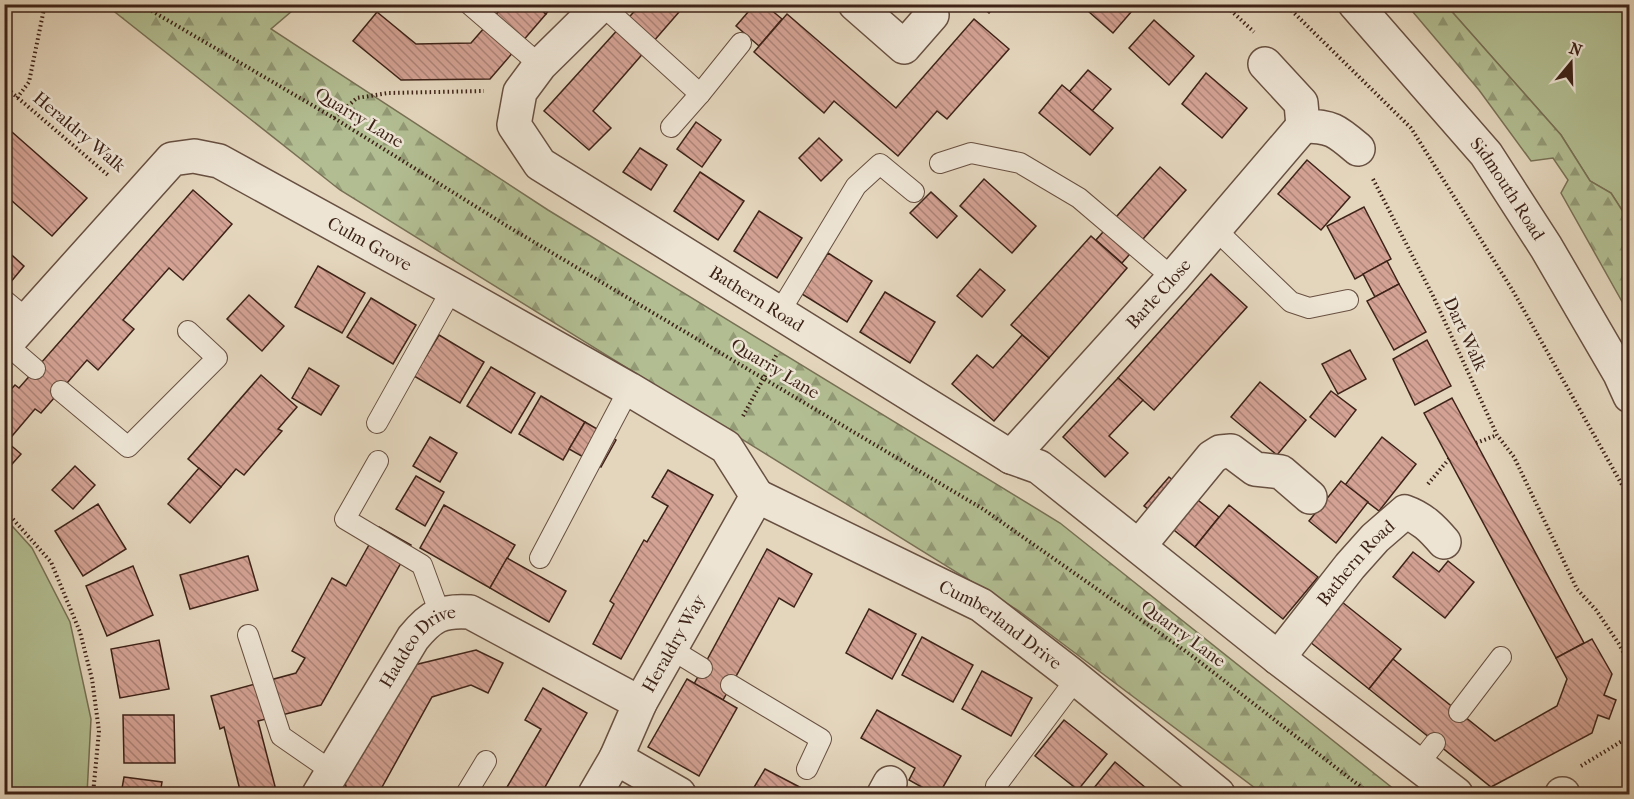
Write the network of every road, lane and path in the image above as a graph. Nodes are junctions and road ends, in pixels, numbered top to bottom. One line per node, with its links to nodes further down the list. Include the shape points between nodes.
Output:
1 (45, 4): 15 (path, via 29,82)
2 (140, 4): 16 (path, Quarry Lane)
3 (469, 4): 11 (lane)
4 (602, 4): 11 (street, Bathern Road); 14 (lane)
5 (855, 4): 8 (street, via 895,58)
6 (1286, 4): 45 (path, via 1411,128 1512,291)
7 (1354, 4): 34 (street, Sidmouth Road, via 1486,154)
8 (932, 15)
9 (741, 43): 14 (lane)
10 (1265, 64): 17 (street, via 1301,103)
11 (540, 65): 13 (street, Bathern Road)
12 (4, 86): 15 (path, Heraldry Walk)
13 (520, 92): 16 (path, via 388,93 357,98); 28 (street, Bathern Road, via 514,125 540,164)
14 (700, 94): 18 (lane)
15 (17, 98): 22 (path, Heraldry Walk)
16 (334, 118): 33 (path, Quarry Lane)
17 (1304, 126): 19 (street, via 1335,130); 23 (street, Barle Close)
18 (670, 127)
19 (1358, 149): 39 (path, Dart Walk, via 1433,296)
20 (940, 163): 24 (lane, via 971,153 1020,164 1079,198)
21 (914, 192): 28 (lane, via 880,164 856,186)
22 (136, 199): 25 (street, Culm Grove, via 172,159 194,156 219,161); 27 (street, Culm Grove)
23 (1215, 229): 24 (street, Barle Close); 26 (lane, via 1291,302 1310,308)
24 (1173, 278): 41 (street, Barle Close)
25 (452, 289): 35 (street, Culm Grove); 38 (lane)
26 (1348, 300)
27 (16, 310): 30 (street, Culm Grove)
28 (779, 313): 41 (street, Bathern Road)
29 (188, 331): 36 (lane, via 217,358 128,447)
30 (5, 345): 32 (lane, Culm Grove)
31 (774, 360): 33 (path)
32 (35, 369)
33 (764, 378): 37 (path); 73 (path, Quarry Lane, via 983,509 1191,655)
34 (1626, 381)
35 (629, 389): 43 (street, Culm Grove, via 726,447); 49 (lane)
36 (61, 391)
37 (756, 396)
38 (377, 423)
39 (1497, 435): 40 (path); 55 (path, Dart Walk, via 1514,457 1577,589 1596,610)
40 (1476, 443)
41 (1011, 457): 48 (street, Bathern Road, via 1039,467)
42 (378, 461): 50 (lane, via 345,519 422,565)
43 (758, 496): 52 (street, Heraldry Way); 57 (street, Cumberland Drive, via 981,605)
44 (1310, 496): 48 (street, via 1281,472 1255,469 1231,451 1220,452)
45 (1629, 499)
46 (4, 509): 67 (path, via 51,562 80,632 99,731)
47 (1444, 542): 54 (street, Bathern Road, via 1419,516 1405,512 1350,566)
48 (1139, 546): 54 (street, Bathern Road)
49 (540, 558)
50 (440, 614): 59 (street, Haddeo Drive, via 470,612); 66 (street, Haddeo Drive, via 427,621 413,638)
51 (248, 635): 66 (lane, Haddeo Drive, via 281,736)
52 (671, 649): 56 (lane); 59 (street, Heraldry Way)
53 (1501, 657): 60 (lane)
54 (1278, 658): 74 (street, Bathern Road, via 1426,754)
55 (1629, 664)
56 (702, 668)
57 (1076, 679): 71 (lane, via 996,786); 72 (street, Cumberland Drive)
58 (731, 685): 65 (lane, via 822,739)
59 (640, 703): 63 (street, Heraldry Way)
60 (1459, 712)
61 (1629, 726): 62 (path)
62 (1629, 741)
63 (616, 758): 69 (street, Heraldry Way); 70 (street)
64 (486, 761): 68 (lane)
65 (807, 769)
66 (326, 783)
67 (93, 795)
68 (466, 795)
69 (595, 795)
70 (679, 795)
71 (995, 795)
72 (1218, 795)
73 (1370, 795)
74 (1456, 795)

